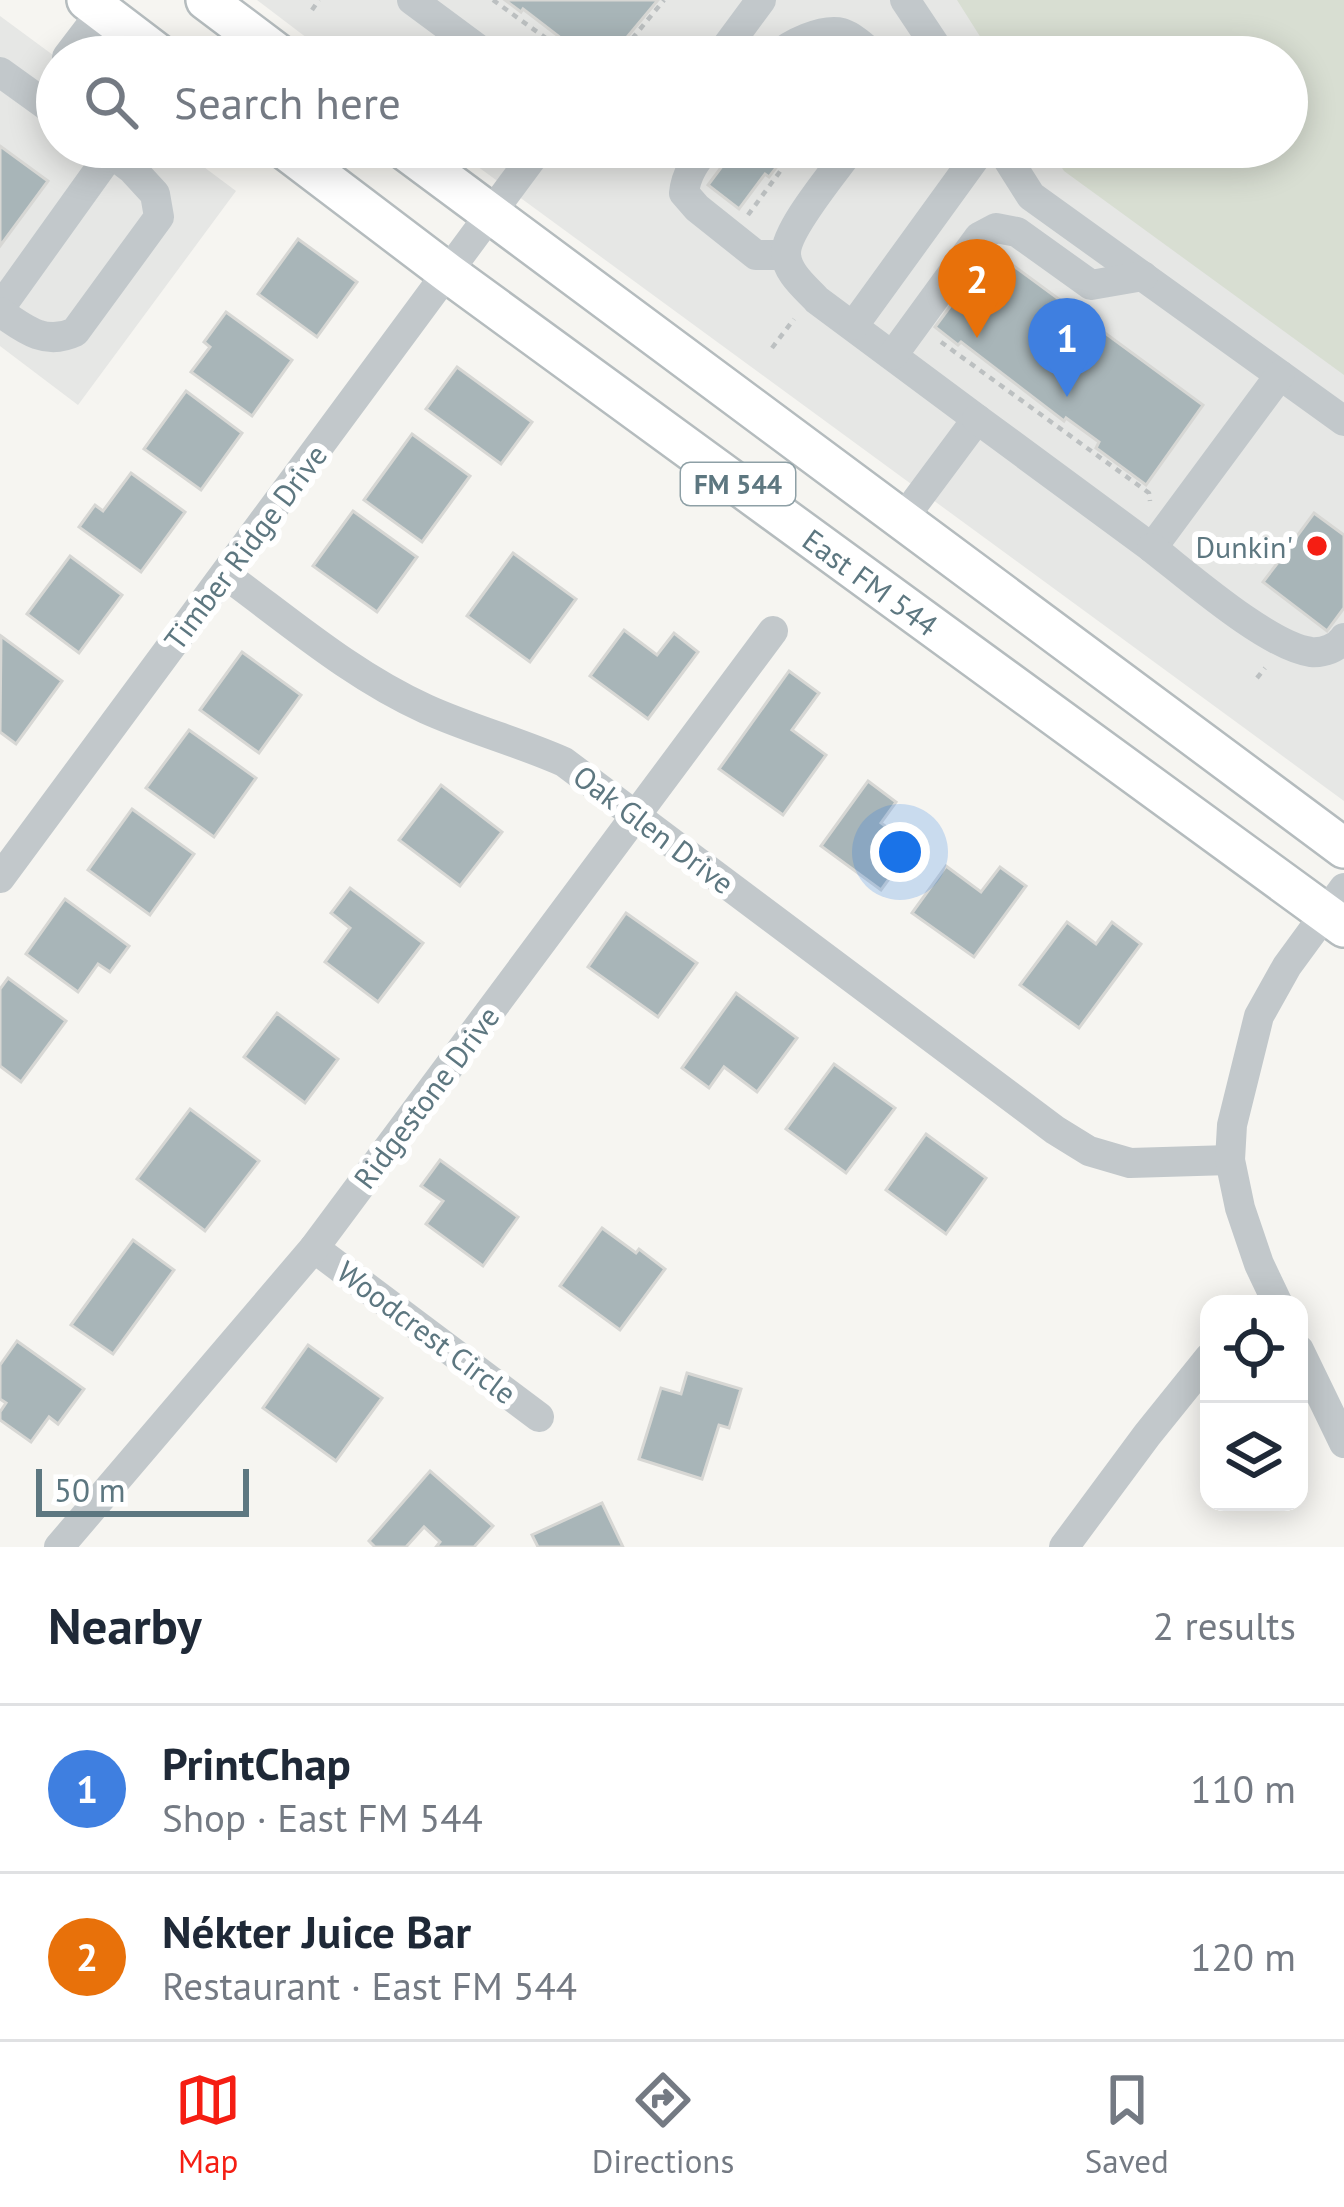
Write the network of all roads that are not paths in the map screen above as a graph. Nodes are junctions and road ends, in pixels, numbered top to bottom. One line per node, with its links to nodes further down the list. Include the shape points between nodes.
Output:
1 (206, 0): 8 (main road)
2 (412, 0): 9 (street)
3 (905, 0): 11 (street)
4 (754, 3): 10 (street)
5 (94, 6): 6 (street); 7 (main road)
6 (79, 36)
7 (134, 36)
8 (254, 36)
9 (461, 36)
10 (733, 36)
11 (923, 36)
12 (0, 72): 13 (street)
13 (36, 98)
14 (95, 168): 27 (street)
15 (131, 168): 27 (street, via 155,194 159,217 75,332 33,335)
16 (310, 168): 25 (main road, East FM 544 / FM 544)
17 (429, 168): 23 (main road, FM 544)
18 (524, 168): 23 (street, Timber Ridge Drive)
19 (694, 168): 24 (street, via 684,194 697,208 756,254)
20 (837, 168): 24 (street, via 791,232)
21 (968, 168): 28 (street)
22 (1013, 168): 26 (street, via 1031,196)
23 (490, 214): 25 (street, Timber Ridge Drive); 33 (main road, FM 544)
24 (785, 255): 28 (street, via 795,278)
25 (448, 272): 35 (street, Timber Ridge Drive); 41 (main road, East FM 544 / FM 544)
26 (1143, 276): 29 (street, via 1090,285 1017,232 996,228 979,237); 30 (street)
27 (0, 310)
28 (854, 325): 29 (street)
29 (893, 355): 31 (street)
30 (1280, 375): 32 (street); 34 (street)
31 (976, 419): 33 (street); 34 (street)
32 (1344, 421)
33 (902, 520): 39 (main road, FM 544)
34 (1152, 548): 37 (street, via 1282,642 1313,652)
35 (226, 575): 38 (street, Oak Glen Drive, via 344,662 426,709 564,762); 40 (street, Timber Ridge Drive)
36 (773, 631): 38 (street, Ridgestone Drive)
37 (1344, 638)
38 (636, 814): 42 (street, Oak Glen Drive, via 1089,1151 1130,1163); 43 (street, Ridgestone Drive)
39 (1344, 848)
40 (0, 878)
41 (1338, 909): 42 (street, via 1287,966 1259,1016)
42 (1230, 1160): 44 (street)
43 (314, 1248): 47 (street, Woodcrest Circle); 49 (street, Ridgestone Drive)
44 (1274, 1295)
45 (1200, 1369): 50 (street)
46 (1308, 1369): 48 (street)
47 (539, 1418)
48 (1344, 1443)
49 (59, 1547)
50 (1064, 1547)

